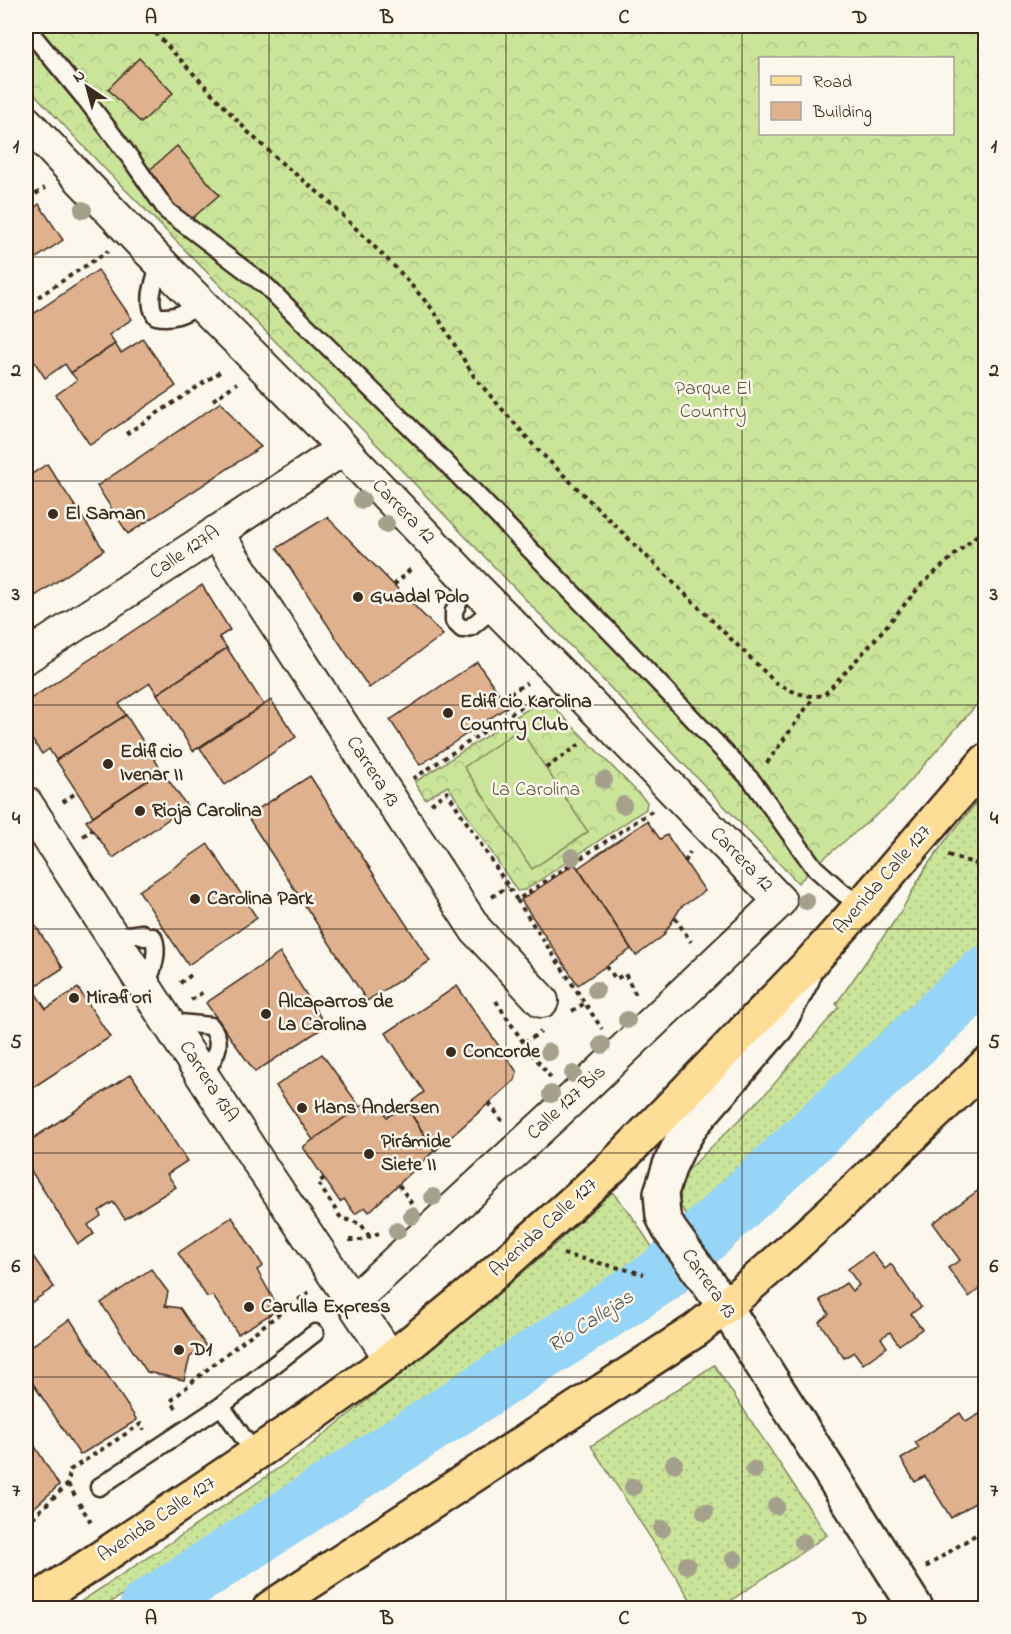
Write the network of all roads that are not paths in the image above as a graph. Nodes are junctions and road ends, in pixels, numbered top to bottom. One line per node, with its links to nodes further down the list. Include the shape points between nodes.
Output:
1 (26, 27): 9 (lane, via 87,101 167,211 266,286 442,459 752,781 814,867)
2 (26, 122): 3 (street, Carrera 12)
3 (343, 449): 4 (street, Calle 127A); 8 (street, Carrera 12)
4 (216, 532): 5 (street, Calle 127A); 11 (street, Carrera 13, via 476,930)
5 (26, 657)
6 (986, 761): 9 (main road, Avenida Calle 127)
7 (31, 790): 14 (street, Carrera 13A, via 110,932)
8 (780, 901): 14 (street, Calle 127 Bis)
9 (862, 905): 10 (main road, Avenida Calle 127)
10 (813, 960): 13 (street, Carrera 13, via 777,1026 693,1123 670,1165 661,1193 663,1216 669,1229); 16 (main road, Avenida Calle 127, via 612,1167 475,1290)
11 (542, 1001)
12 (986, 1065): 13 (main road, via 775,1266)
13 (720, 1300): 21 (main road, via 696,1330); 22 (street, Carrera 13)
14 (352, 1302): 16 (street, Carrera 13A)
15 (315, 1333): 17 (lane)
16 (391, 1359): 18 (main road, Avenida Calle 127)
17 (221, 1406): 18 (lane); 19 (lane)
18 (255, 1454): 20 (main road, Avenida Calle 127)
19 (99, 1487)
20 (26, 1607)
21 (270, 1608)
22 (916, 1608)

